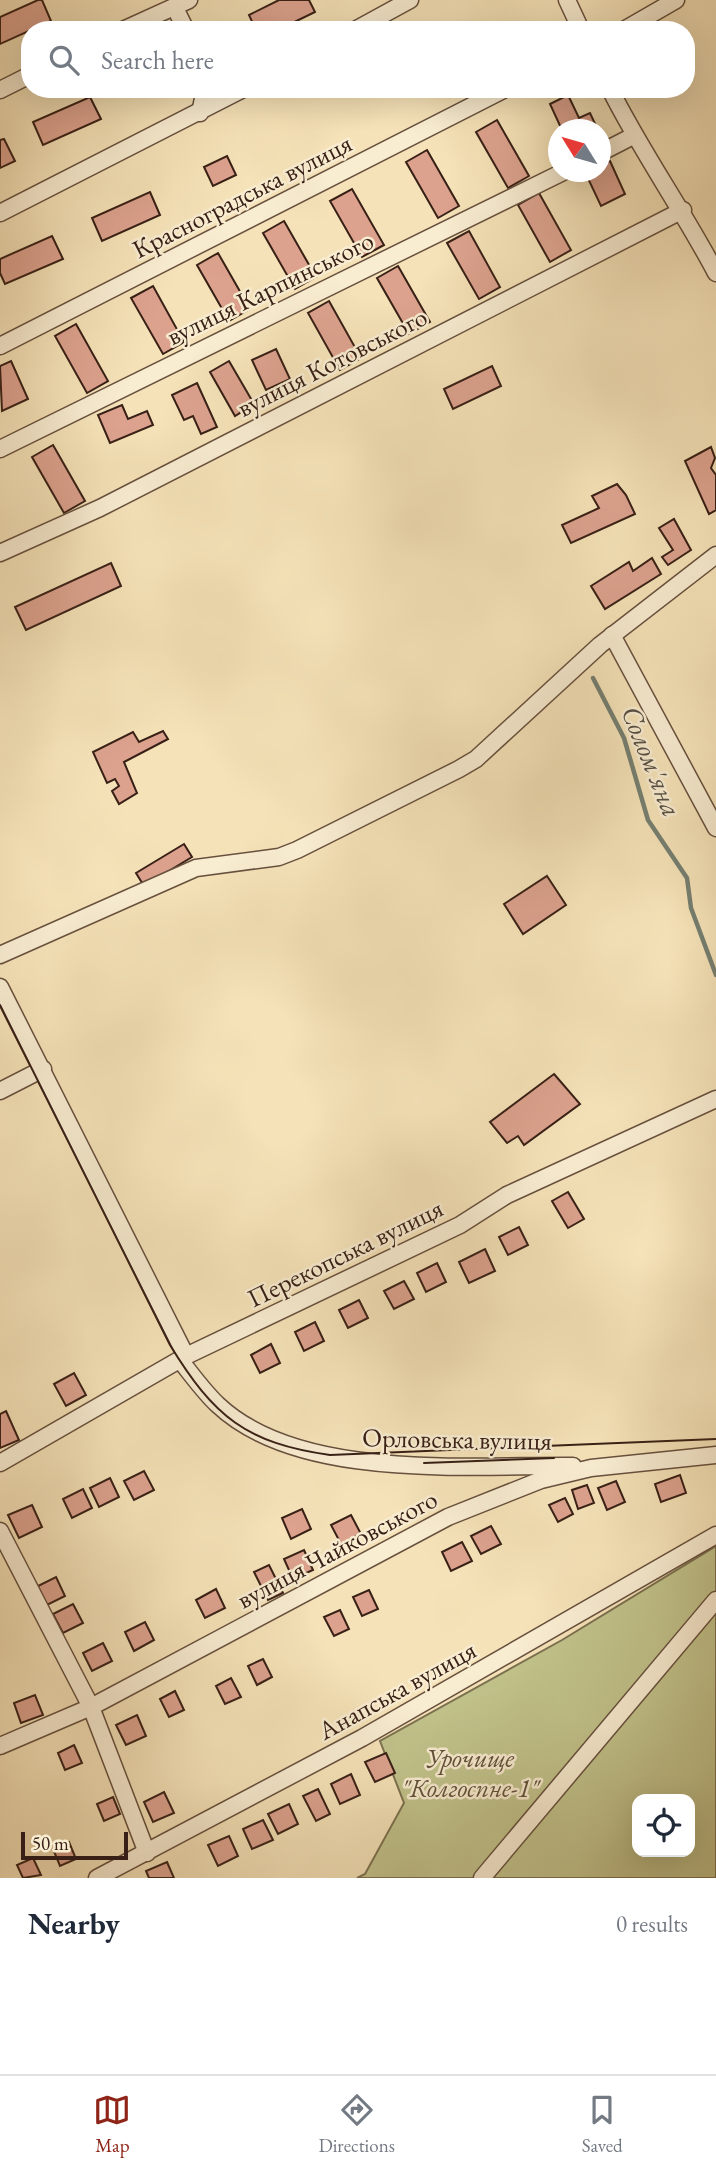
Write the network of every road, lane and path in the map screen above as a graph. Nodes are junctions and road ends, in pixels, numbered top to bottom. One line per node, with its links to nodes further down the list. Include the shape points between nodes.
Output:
1 (410, 0): 7 (street)
2 (567, 0): 8 (street)
3 (676, 0): 9 (street)
4 (171, 5): 5 (street); 6 (street)
5 (140, 21)
6 (181, 21)
7 (372, 21)
8 (577, 21)
9 (640, 21)
10 (21, 80): 11 (street)
11 (0, 90)
12 (203, 98): 16 (street)
13 (227, 98): 16 (street)
14 (487, 98): 23 (street, Красноградська вулиця)
15 (614, 98): 17 (street)
16 (200, 113): 21 (street)
17 (633, 136): 18 (street); 20 (street)
18 (611, 147)
19 (548, 179): 24 (street, вулиця Карпинського)
20 (683, 210): 22 (street); 25 (street, вулиця Котовського, via 100,508)
21 (0, 213)
22 (716, 273)
23 (1, 344)
24 (0, 449)
25 (0, 553)
26 (716, 555): 27 (street)
27 (612, 635): 28 (street); 29 (street, via 459,769 297,850 279,857 196,869)
28 (716, 828)
29 (0, 955)
30 (0, 987): 31 (street, Орловська вулиця)
31 (43, 1069): 32 (street); 34 (street, Орловська вулиця)
32 (0, 1091)
33 (716, 1099): 34 (street, Перекопська вулиця, via 507,1195 460,1225)
34 (183, 1358): 36 (street, Перекопська вулиця); 37 (street, Орловська вулиця, via 218,1406 265,1436 356,1463)
35 (716, 1455): 37 (street, вулиця Чайковського)
36 (0, 1463)
37 (599, 1467): 41 (street, вулиця Чайковського, via 541,1480 448,1517)
38 (0, 1531): 41 (street)
39 (716, 1535): 43 (street, Анапська вулиця, via 362,1738)
40 (716, 1600): 45 (street)
41 (91, 1707): 42 (street, вулиця Чайковського); 43 (street)
42 (0, 1746)
43 (147, 1853): 44 (street, Анапська вулиця)
44 (97, 1878)
45 (482, 1878)

